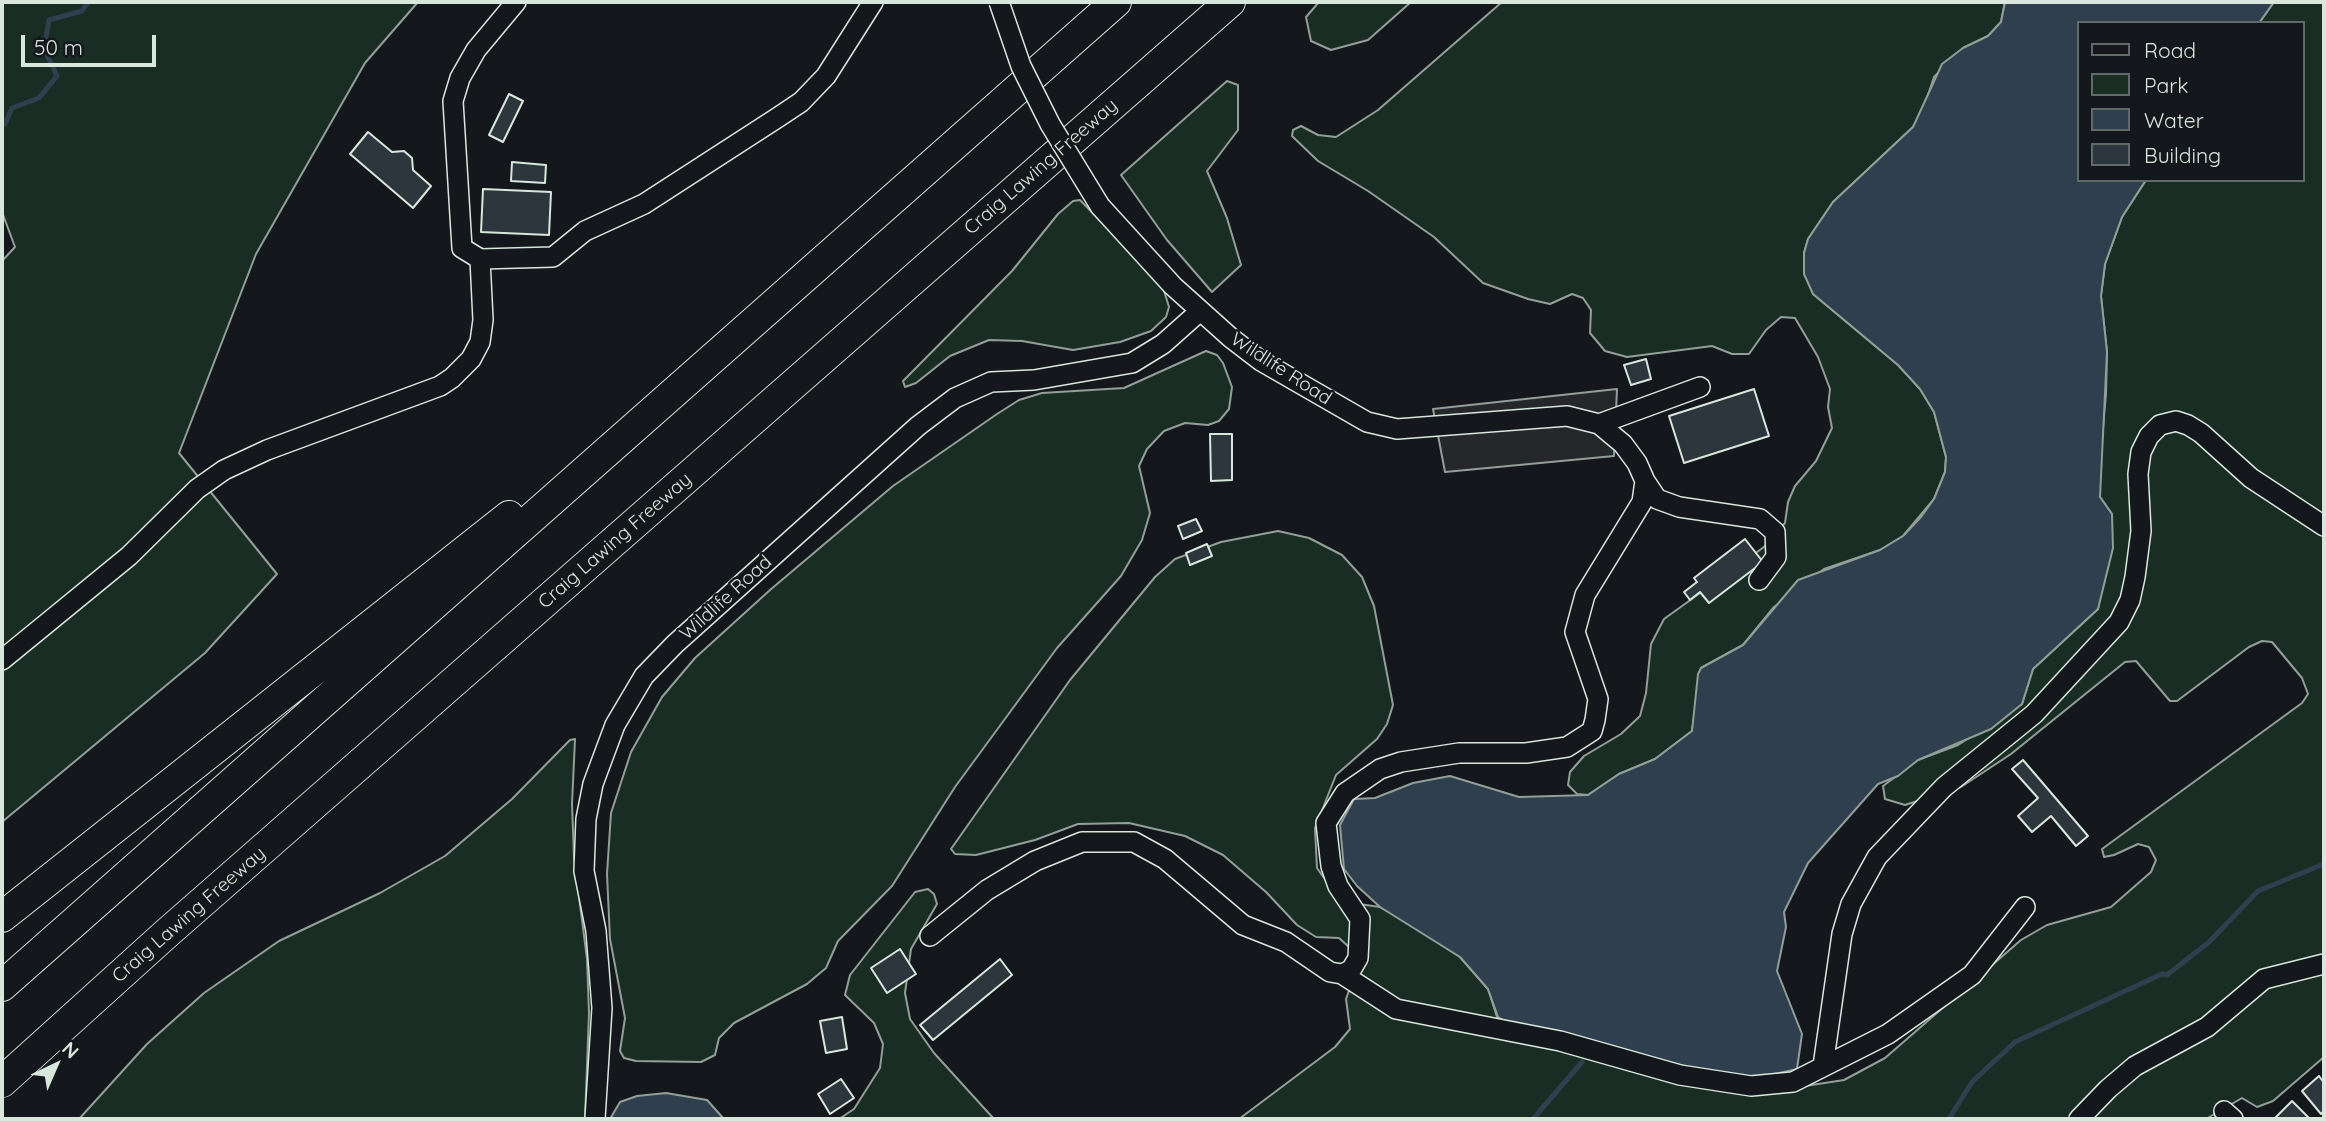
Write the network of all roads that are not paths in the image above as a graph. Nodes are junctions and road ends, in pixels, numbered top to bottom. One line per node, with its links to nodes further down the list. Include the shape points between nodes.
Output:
1 (516, 2): 6 (street, via 476,50 453,101 462,248)
2 (873, 2): 6 (street, via 826,76 777,118 644,204 585,231 553,257)
3 (999, 2): 7 (street, Wildlife Road, bridge, via 1021,66 1100,205)
4 (1116, 2): 8 (highway)
5 (1230, 2): 22 (highway, Craig Lawing Freeway)
6 (480, 259): 14 (street, via 480,342 452,378 225,470 197,489 129,556)
7 (1199, 312): 10 (street, Wildlife Road, via 1261,361 1367,422 1397,429 1567,416); 23 (street, Wildlife Road, via 1163,344 1132,363 991,383 955,398 918,426 644,676 615,725 593,784 586,819 584,871 597,931 602,1008)
8 (702, 365): 16 (highway); 20 (highway)
9 (1700, 387): 10 (street)
10 (1600, 424): 11 (street, via 1623,444)
11 (1644, 481): 13 (street, via 1657,499 1679,507 1760,519 1775,532 1776,556); 19 (street, via 1642,502 1585,595 1575,632 1598,699 1591,731 1566,747 1459,753 1401,762 1361,781 1335,807 1326,823 1331,866 1360,919 1358,958 1352,970)
12 (2324, 526): 21 (street, via 2251,478 2188,425 2176,421 2160,425 2149,436 2138,474 2141,530 2134,577 2119,622 2034,714 1944,787 1877,857 1857,891 1842,934)
13 (1759, 580)
14 (2, 660)
15 (2025, 907): 21 (street, via 1972,975 1888,1034)
16 (2, 917)
17 (929, 936): 19 (street, via 987,890 1035,861 1082,842 1134,842 1166,859 1243,925 1286,942 1330,972)
18 (2324, 964): 24 (street, via 2264,979 2207,1027 2136,1066)
19 (1342, 974): 21 (street, via 1396,1009 1560,1041 1680,1075 1751,1086 1793,1082)
20 (2, 986)
21 (1823, 1066)
22 (2, 1082)
23 (595, 1119)
24 (2079, 1119)

